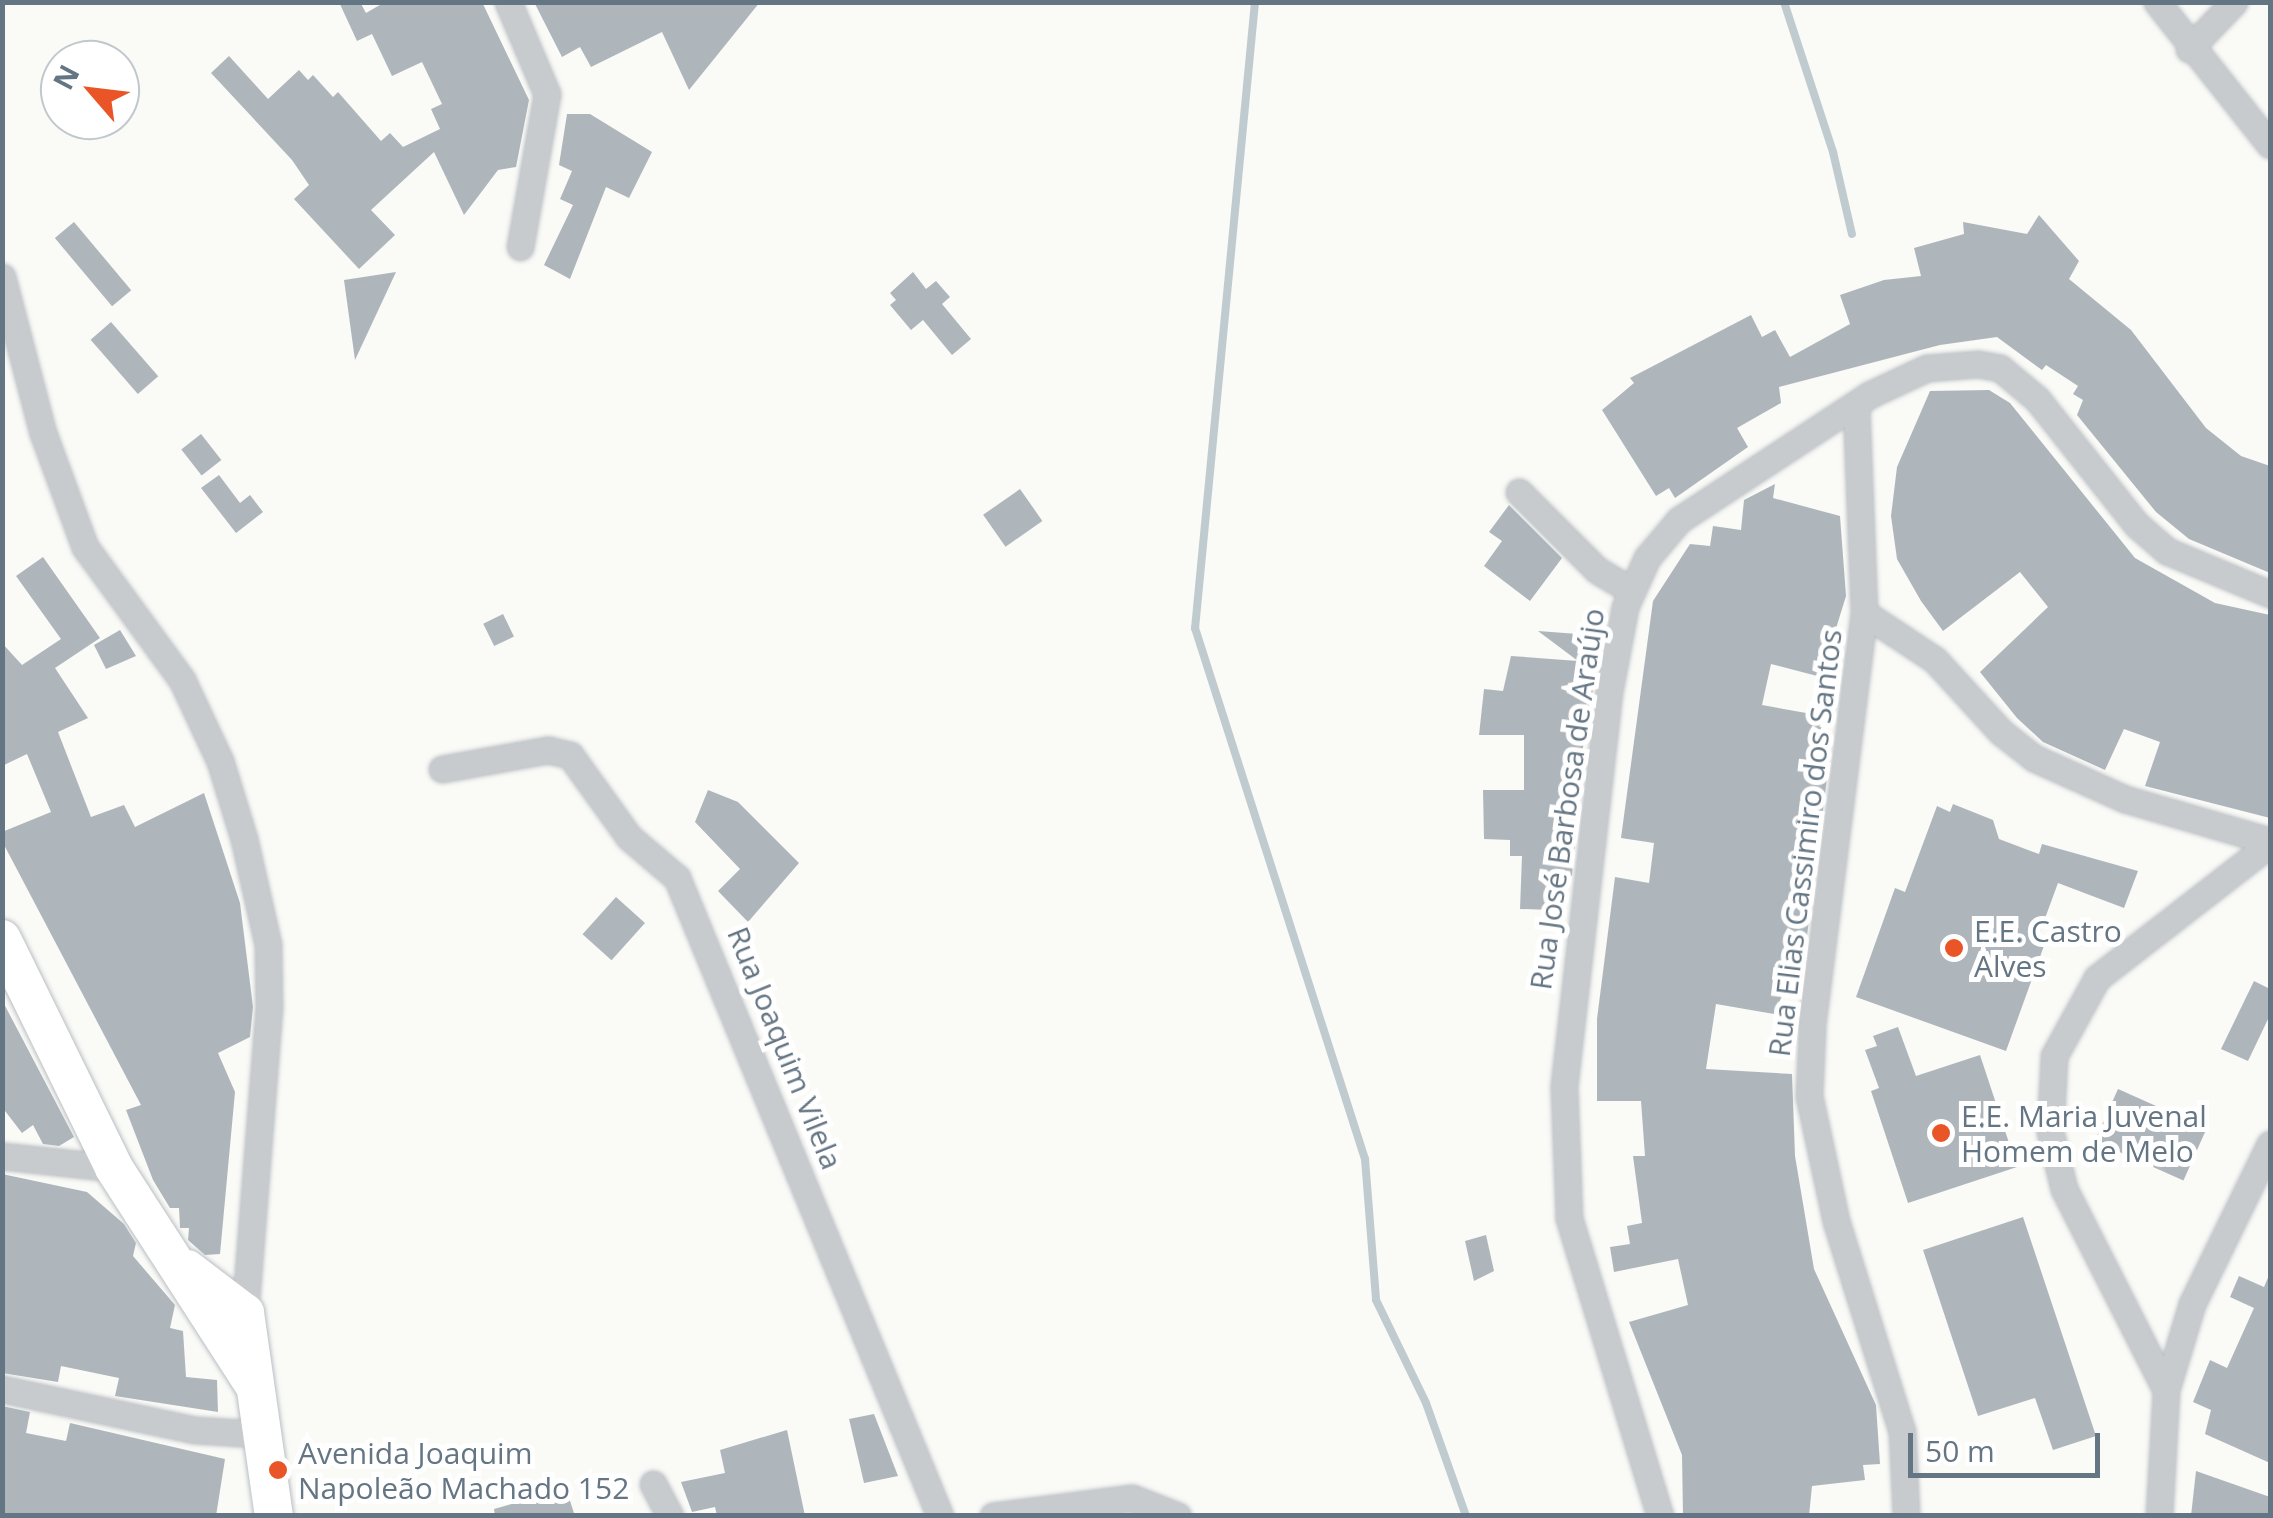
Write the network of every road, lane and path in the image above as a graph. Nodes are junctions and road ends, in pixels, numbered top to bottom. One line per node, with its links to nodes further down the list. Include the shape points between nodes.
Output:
1 (508, 2): 6 (street, via 547,94)
2 (2157, 2): 4 (street)
3 (2234, 2): 4 (street)
4 (2188, 48): 5 (street)
5 (2270, 145)
6 (520, 248)
7 (2, 277): 20 (street, via 43,433 86,546 182,680 220,761 244,839 268,946 269,1007)
8 (1856, 404): 10 (street, Rua José Barbosa de Araújo, via 1679,520); 11 (street, Rua José Barbosa de Araújo, via 1927,368 2000,368 2037,399 2159,544 2202,571); 12 (street, Rua Elias Cassimiro dos Santos)
9 (1519, 492): 10 (street, via 1597,570)
10 (1630, 590): 31 (street, Rua José Barbosa de Araújo, via 1609,692 1572,974 1568,1218)
11 (2270, 594)
12 (1864, 613): 14 (street, via 1935,660 2000,732 2034,758 2125,799); 32 (street, Rua Elias Cassimiro dos Santos, via 1812,1027 1810,1096 1836,1222 1902,1431)
13 (442, 769): 28 (street, Rua Joaquim Vilela, via 548,750 570,756 630,837 677,878)
14 (2270, 843): 23 (street, via 2097,978 2054,1056 2050,1131 2064,1188)
15 (2, 939): 18 (main road)
16 (2270, 1144): 23 (street, via 2192,1304)
17 (2, 1156): 18 (street)
18 (114, 1168): 19 (main road)
19 (162, 1250): 20 (main road); 21 (main road)
20 (245, 1313): 21 (main road)
21 (253, 1384): 24 (main road)
22 (2, 1389): 24 (street, via 195,1430)
23 (2166, 1390): 33 (street)
24 (258, 1434): 26 (main road)
25 (653, 1484): 27 (street)
26 (274, 1516)
27 (670, 1516)
28 (940, 1516)
29 (993, 1516): 30 (street, via 1132,1498)
30 (1178, 1516)
31 (1660, 1516)
32 (1906, 1516)
33 (2159, 1516)

